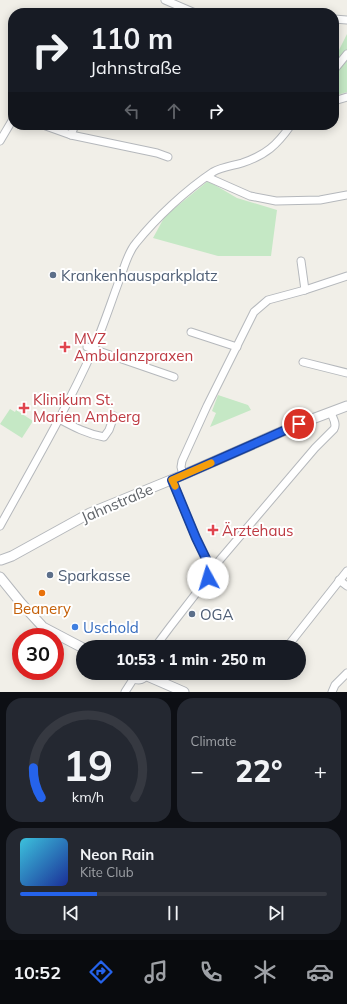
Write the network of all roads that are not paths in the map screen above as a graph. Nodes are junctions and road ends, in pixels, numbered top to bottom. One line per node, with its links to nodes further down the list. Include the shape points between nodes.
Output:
1 (165, 0): 2 (street)
2 (183, 8)
3 (347, 54): 4 (street)
4 (339, 64)
5 (8, 127): 10 (street)
6 (57, 130): 9 (street)
7 (73, 130): 9 (street)
8 (287, 130): 12 (street, via 271,149)
9 (71, 135): 11 (street)
10 (0, 141)
11 (168, 157)
12 (207, 177): 13 (street, via 250,196 276,201 320,200); 19 (street, via 165,211 134,245)
13 (347, 195)
14 (301, 261): 16 (street)
15 (347, 276): 16 (street)
16 (305, 290): 18 (street, via 268,300 254,312)
17 (191, 332): 18 (street)
18 (237, 347): 27 (street, via 182,461)
19 (90, 348): 22 (street); 26 (street)
20 (303, 362): 21 (street)
21 (347, 373)
22 (174, 377)
23 (347, 406): 24 (street, Jahnstraße)
24 (331, 413): 27 (street, Jahnstraße, via 299,424); 31 (street, via 336,423 334,429 218,562)
25 (114, 416): 26 (street, via 104,437 87,433)
26 (59, 419): 29 (street)
27 (183, 475): 28 (street, Jahnstraße)
28 (172, 480): 30 (street, Jahnstraße, via 90,513); 31 (street)
29 (0, 526)
30 (0, 562)
31 (209, 565): 36 (street, via 208,578)
32 (347, 571): 34 (street)
33 (0, 577): 38 (street, via 43,626)
34 (340, 580): 35 (street); 37 (street)
35 (347, 586)
36 (160, 640)
37 (293, 640)
38 (76, 644)
39 (347, 673): 44 (street)
40 (130, 680): 42 (street)
41 (158, 680): 43 (street)
42 (125, 692)
43 (184, 692)
44 (332, 692)

